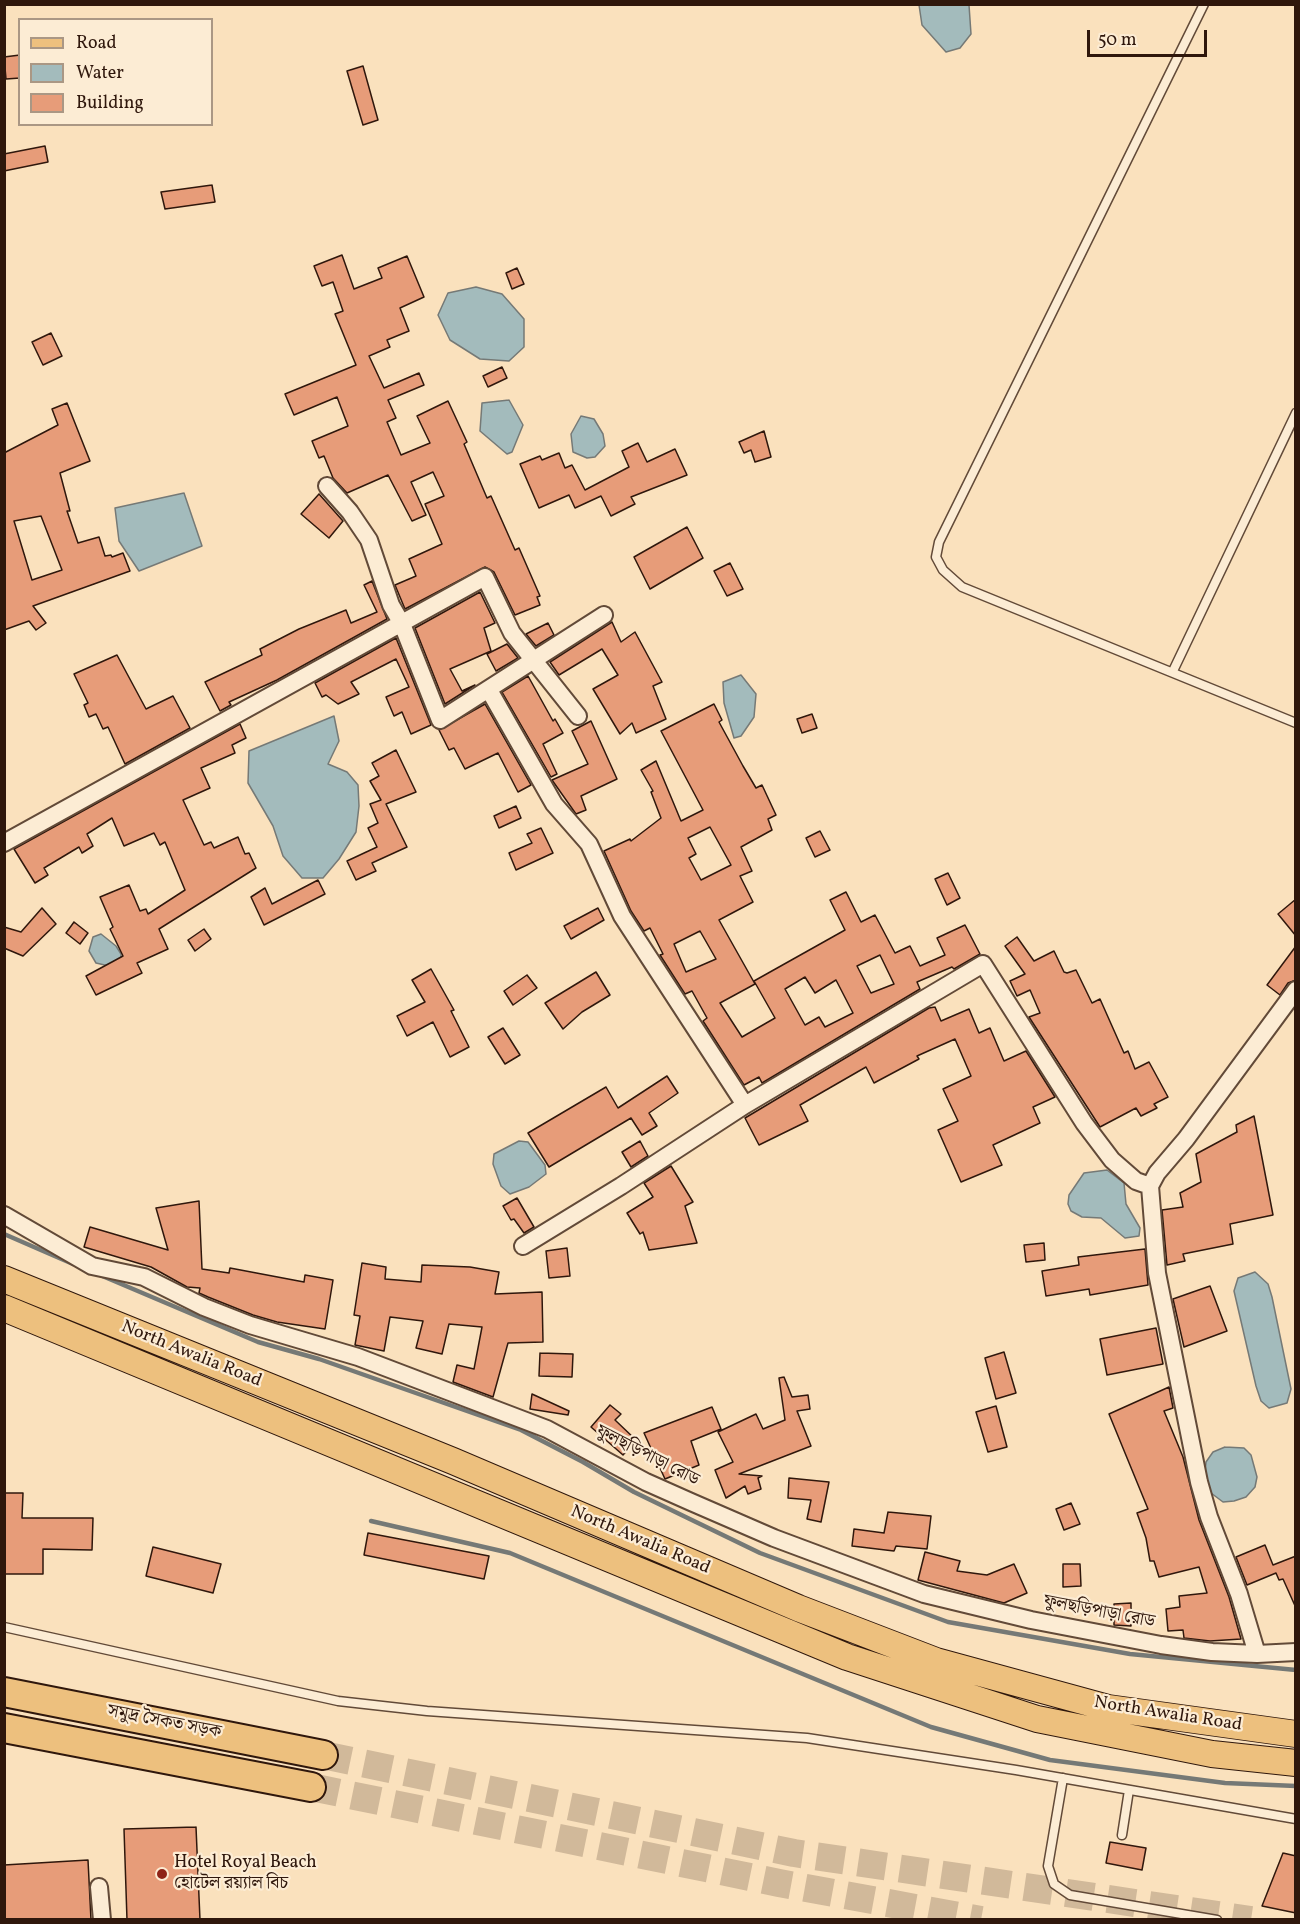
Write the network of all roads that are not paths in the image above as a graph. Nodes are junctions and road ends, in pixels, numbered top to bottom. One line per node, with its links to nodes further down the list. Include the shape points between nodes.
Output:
1 (1204, 4): 7 (lane, via 939,542 936,556 943,570 962,587)
2 (1296, 413): 7 (lane)
3 (327, 486): 5 (street, via 369,540 391,606)
4 (603, 615): 6 (street)
5 (402, 624): 6 (street, via 485,577 512,633); 8 (street, via 440,720); 11 (street)
6 (532, 662): 8 (street); 9 (street)
7 (1173, 671): 10 (lane)
8 (489, 690): 13 (street, via 554,804 589,844 627,924)
9 (578, 716)
10 (1296, 723)
11 (4, 843)
12 (1296, 990): 14 (street)
13 (745, 1105): 14 (street, via 983,964 1112,1160 1136,1181); 16 (street)
14 (1150, 1186): 25 (street, via 1157,1273 1199,1482)
15 (4, 1215): 25 (street, ফুলছড়িপাড়া রোড, via 92,1266 144,1277 250,1325 358,1357 547,1429 691,1502 774,1538 924,1594 1161,1645)
16 (523, 1246)
17 (4, 1279): 19 (main road, North Awalia Road)
18 (4, 1308): 20 (main road, North Awalia Road)
19 (377, 1431): 20 (main road); 21 (main road, North Awalia Road)
20 (365, 1459): 22 (main road, North Awalia Road)
21 (447, 1459): 22 (main road); 28 (main road, North Awalia Road, via 798,1608 936,1660 1108,1708)
22 (435, 1488): 30 (main road, North Awalia Road, via 847,1657 1037,1719 1212,1754)
23 (4, 1627): 31 (lane, via 338,1701 807,1738)
24 (1296, 1652): 25 (street, ফুলছড়িপাড়া রোড)
25 (1257, 1654)
26 (4, 1692): 29 (highway, সমুদ্র সৈকত সড়ক)
27 (4, 1728): 32 (highway, সমুদ্র সৈকত সড়ক)
28 (1296, 1734)
29 (323, 1755)
30 (1296, 1763)
31 (1063, 1778): 33 (lane); 38 (lane, via 1048,1866 1054,1884 1070,1895)
32 (311, 1787)
33 (1130, 1790): 34 (lane); 35 (lane)
34 (1296, 1819)
35 (1122, 1835)
36 (99, 1887): 37 (street)
37 (102, 1920)
38 (1217, 1920)

